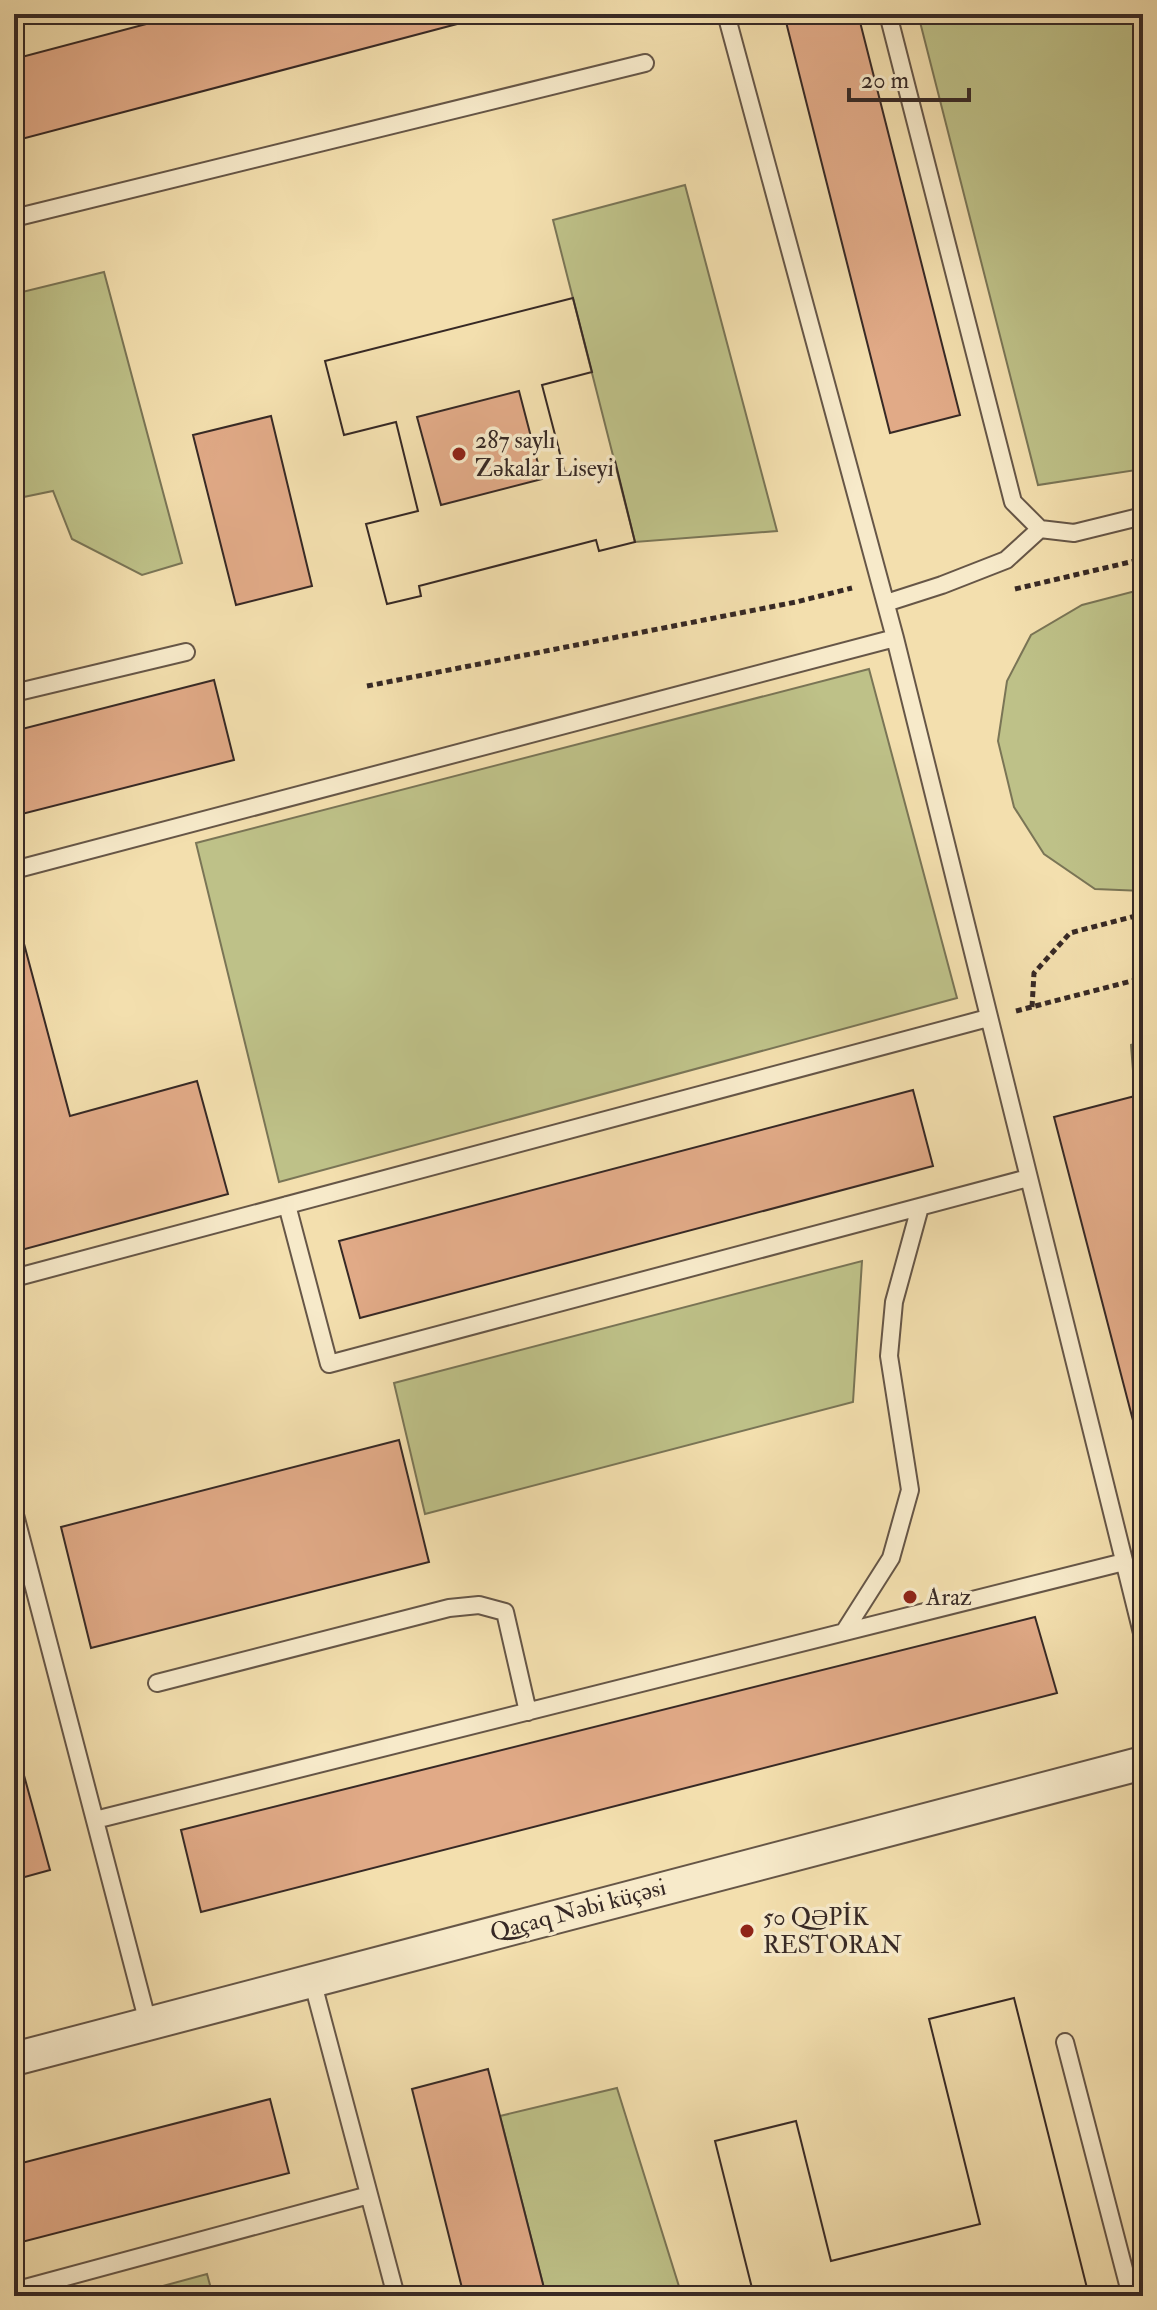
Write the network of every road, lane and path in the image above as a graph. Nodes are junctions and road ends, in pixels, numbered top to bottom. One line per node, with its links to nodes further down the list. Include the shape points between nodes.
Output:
1 (726, 14): 7 (lane)
2 (888, 14): 6 (lane, via 1013,502)
3 (645, 63): 4 (lane)
4 (14, 218)
5 (1143, 516): 6 (lane, via 1074,533)
6 (1040, 529): 8 (lane, via 1006,560)
7 (881, 582): 8 (lane); 11 (path)
8 (886, 603): 9 (lane)
9 (895, 638): 13 (lane); 17 (lane)
10 (186, 652): 12 (lane)
11 (367, 686)
12 (14, 693)
13 (14, 870)
14 (1143, 914): 16 (path, via 1070,933 1034,973)
15 (1143, 978): 16 (path)
16 (1032, 1007): 17 (path)
17 (988, 1018): 18 (lane); 19 (lane)
18 (1028, 1178): 20 (lane); 23 (lane)
19 (287, 1205): 20 (lane, via 329,1364); 21 (lane)
20 (920, 1207): 24 (lane, via 894,1302 889,1356 910,1490 891,1558)
21 (14, 1278)
22 (14, 1511): 29 (lane)
23 (1124, 1562): 24 (lane); 25 (lane)
24 (844, 1632): 27 (lane)
25 (1143, 1637)
26 (157, 1683): 27 (lane, via 449,1608 479,1605 505,1612)
27 (528, 1712): 29 (lane)
28 (1143, 1763): 30 (street, Qaçaq Nəbi küçəsi)
29 (95, 1820): 31 (lane)
30 (312, 1980): 31 (street, Qaçaq Nəbi küçəsi); 34 (lane)
31 (148, 2023): 33 (street, Qaçaq Nəbi küçəsi)
32 (1065, 2042): 37 (lane)
33 (14, 2059)
34 (369, 2195): 35 (lane); 36 (lane)
35 (14, 2291)
36 (396, 2296)
37 (1131, 2296)

